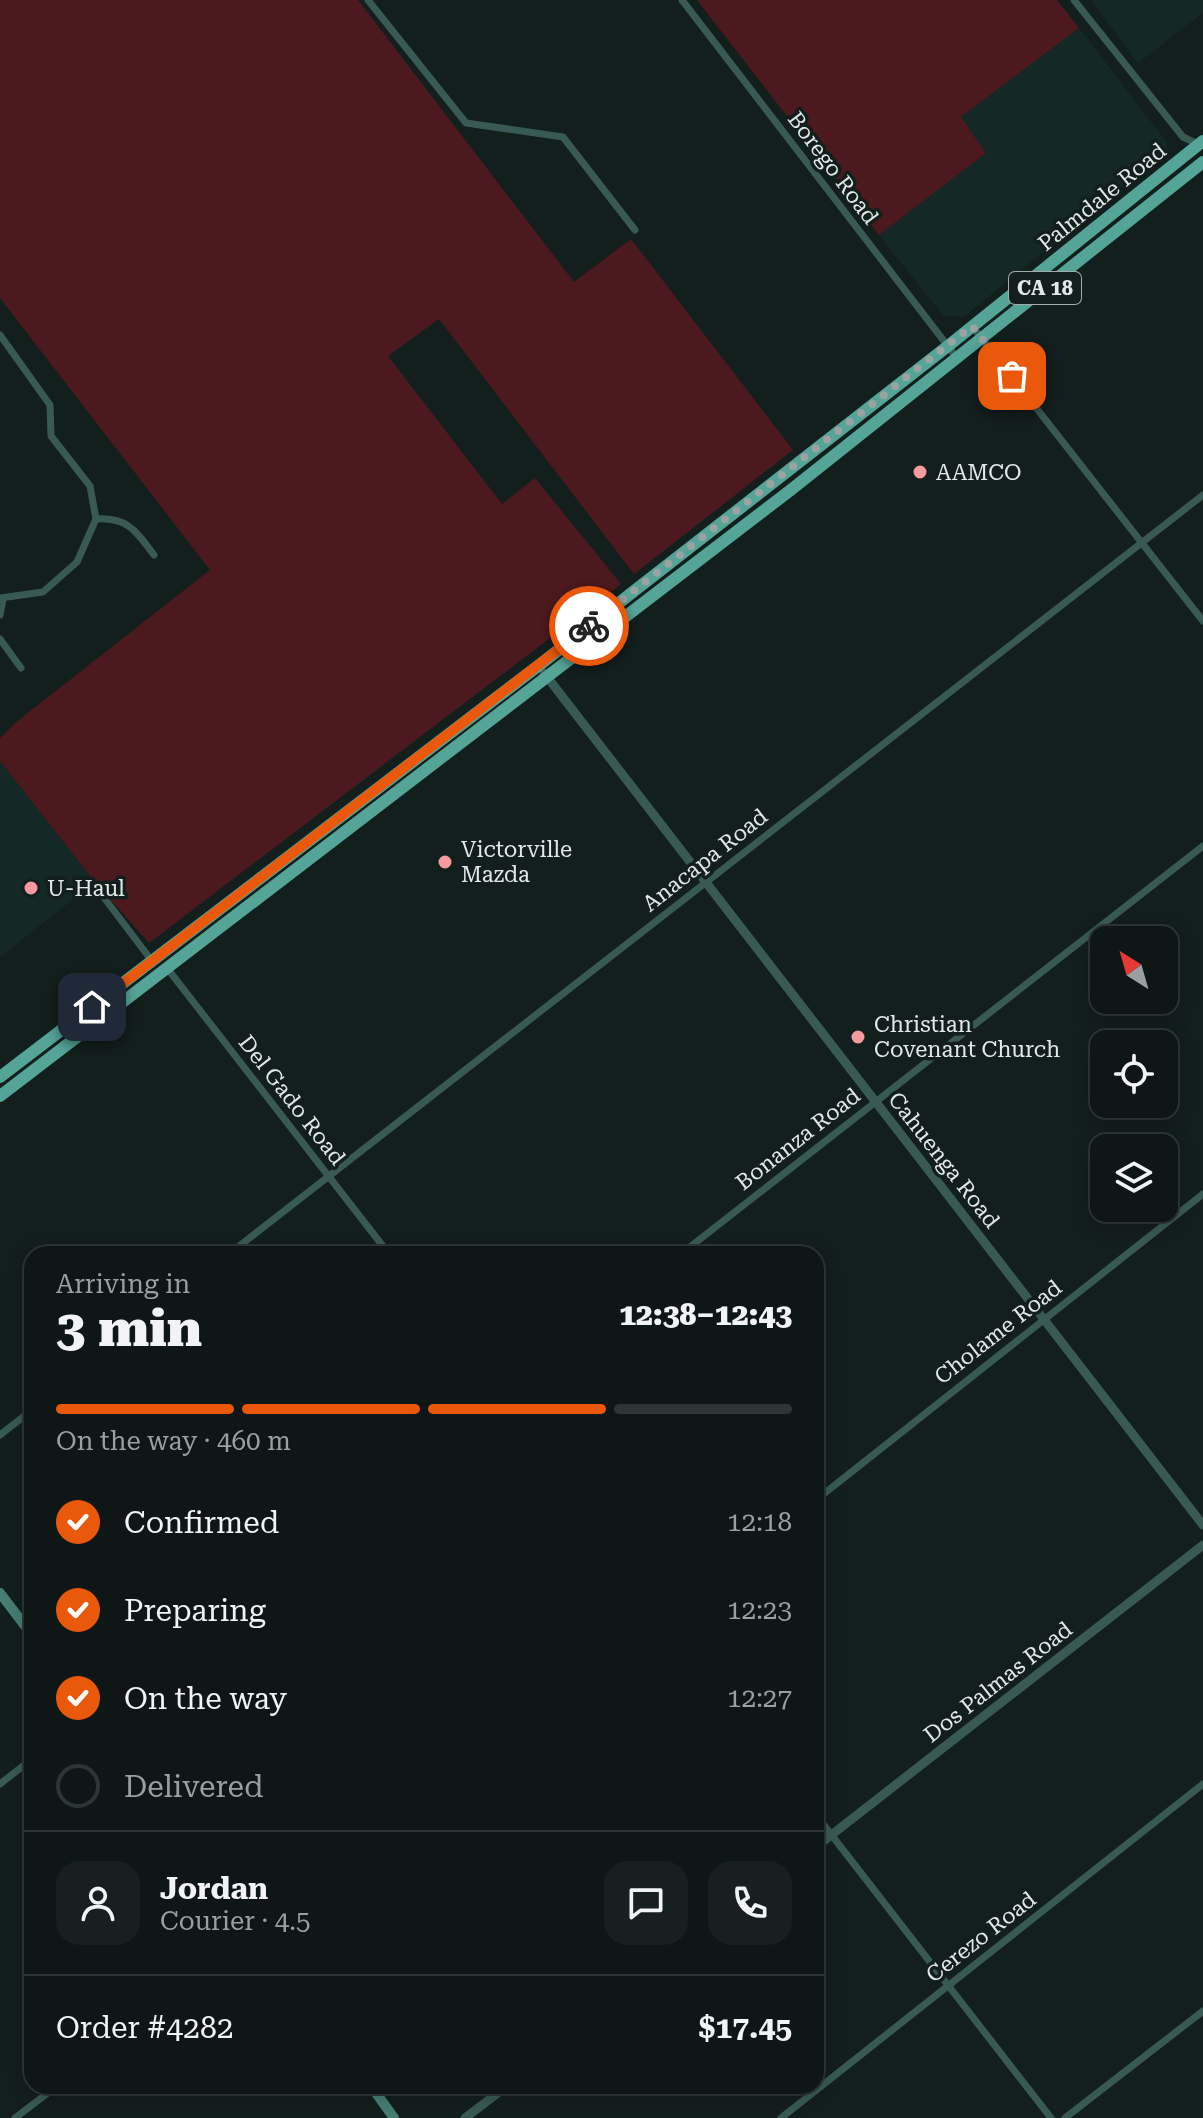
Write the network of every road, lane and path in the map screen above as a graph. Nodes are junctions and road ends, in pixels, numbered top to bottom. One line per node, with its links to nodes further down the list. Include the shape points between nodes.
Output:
1 (368, 0): 6 (street, via 466,123 563,137)
2 (682, 0): 10 (street, Borego Road)
3 (1074, 0): 4 (street, via 1183,137)
4 (1202, 144): 7 (highway, Palmdale Road / CA 18)
5 (1203, 162): 9 (highway, Palmdale Road / CA 18)
6 (635, 230)
7 (972, 326): 9 (street); 10 (highway, Palmdale Road / CA 18)
8 (0, 335): 13 (street, via 50,405 51,436 90,486)
9 (982, 338): 11 (highway, Palmdale Road / CA 18); 14 (street)
10 (948, 346): 11 (street, Borego Road); 20 (highway, Palmdale Road / CA 18)
11 (957, 358): 22 (highway, Palmdale Road / CA 18)
12 (1203, 495): 14 (street, Anacapa Road)
13 (96, 519): 15 (street, via 127,524); 16 (street, via 77,562 43,592)
14 (1141, 541): 18 (street); 24 (street, Anacapa Road)
15 (154, 555)
16 (2, 599): 17 (street)
17 (0, 615)
18 (1203, 621)
19 (0, 639): 21 (street)
20 (538, 666): 22 (street, Cahuenga Road); 26 (highway, Palmdale Road / CA 18)
21 (21, 668)
22 (548, 678): 24 (street, Cahuenga Road); 27 (highway, Palmdale Road / CA 18)
23 (1203, 846): 30 (street, Bonanza Road)
24 (706, 882): 30 (street, Cahuenga Road); 31 (street, Anacapa Road)
25 (99, 891): 26 (street)
26 (152, 961): 28 (highway, Palmdale Road / CA 18)
27 (167, 968): 29 (highway, Palmdale Road / CA 18); 31 (street, Del Gado Road)
28 (0, 1077)
29 (0, 1096)
30 (875, 1101): 35 (street, Bonanza Road); 36 (street, Cahuenga Road)
31 (328, 1176): 33 (street, Anacapa Road); 34 (street, Del Gado Road)
32 (1203, 1194): 36 (street, Cholame Road)
33 (239, 1246)
34 (383, 1246)
35 (691, 1246)
36 (1043, 1319): 39 (street, Cholame Road); 40 (street, Cahuenga Road)
37 (24, 1416): 38 (street)
38 (0, 1435)
39 (824, 1494)
40 (1203, 1525)
41 (1203, 1545): 48 (street, Dos Palmas Road)
42 (0, 1593): 43 (main road)
43 (24, 1624)
44 (24, 1765): 45 (street)
45 (0, 1784)
46 (1203, 1784): 50 (street, Cerezo Road)
47 (824, 1825): 48 (street)
48 (832, 1835): 49 (street, Dos Palmas Road); 50 (street)
49 (824, 1841)
50 (949, 1986): 52 (street, Cerezo Road); 61 (street)
51 (1203, 2011): 62 (street)
52 (824, 2084)
53 (46, 2094): 57 (street)
54 (377, 2094): 58 (main road)
55 (496, 2094): 59 (street)
56 (812, 2094): 60 (street, Cerezo Road)
57 (15, 2118)
58 (394, 2118)
59 (465, 2118)
60 (781, 2118)
61 (1051, 2118)
62 (1065, 2118)

